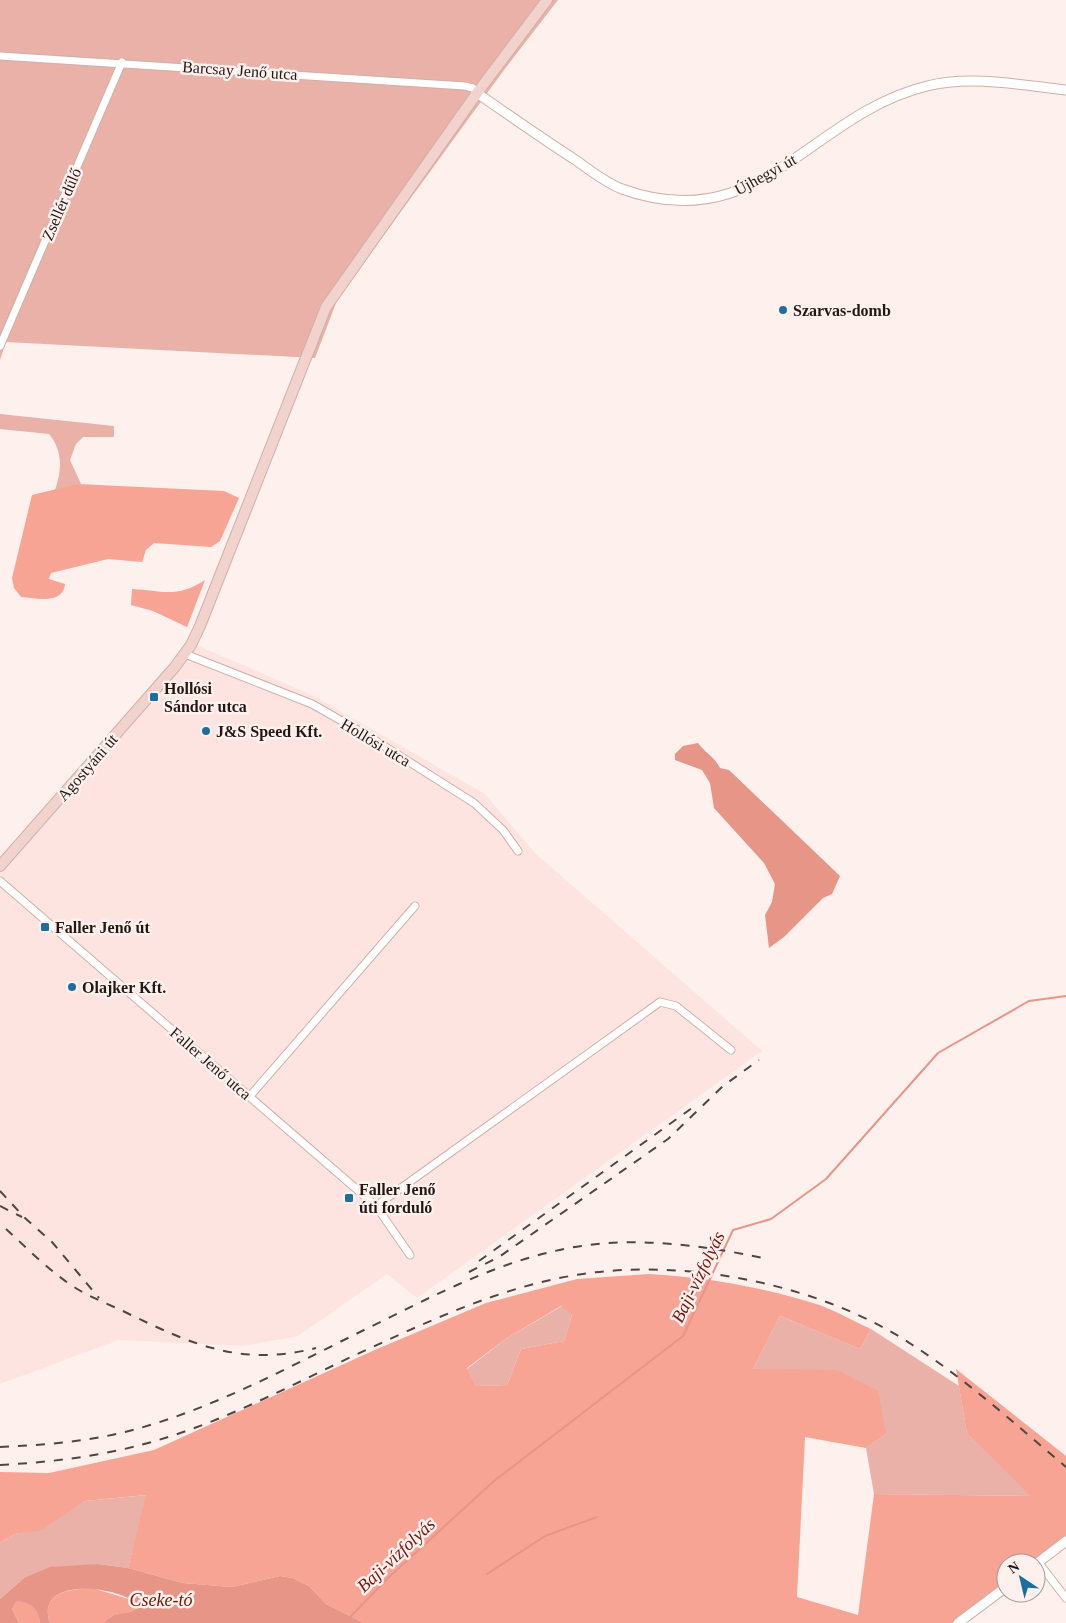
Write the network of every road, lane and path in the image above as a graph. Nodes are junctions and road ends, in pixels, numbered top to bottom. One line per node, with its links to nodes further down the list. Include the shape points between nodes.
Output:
1 (547, 0): 5 (main road, Agostyáni út)
2 (0, 56): 3 (street, Barcsay Jenő utca)
3 (122, 62): 5 (street, Barcsay Jenő utca, via 465,86); 6 (street, Zsellér dűlő)
4 (1066, 90): 5 (street, Újhegyi út, via 981,82 927,86 875,106 765,178 737,191 698,202 670,202 620,188)
5 (478, 93): 7 (main road, Agostyáni út, via 326,307 200,626)
6 (0, 346)
7 (185, 654): 8 (street, Hollósi utca, via 312,704 370,737 474,804 503,830); 9 (main road, Agostyáni út)
8 (518, 851)
9 (0, 866)
10 (0, 881): 13 (street, Faller Jenő utca)
11 (415, 906): 13 (street)
12 (731, 1050): 14 (street, via 676,1006 660,1002)
13 (250, 1096): 14 (street, Faller Jenő utca)
14 (376, 1206): 15 (street, Faller Jenő utca)
15 (410, 1256)
16 (1066, 1541): 17 (street)
17 (1046, 1556)
18 (1046, 1574): 20 (street)
19 (996, 1594): 21 (street)
20 (1066, 1598)
21 (958, 1623)

